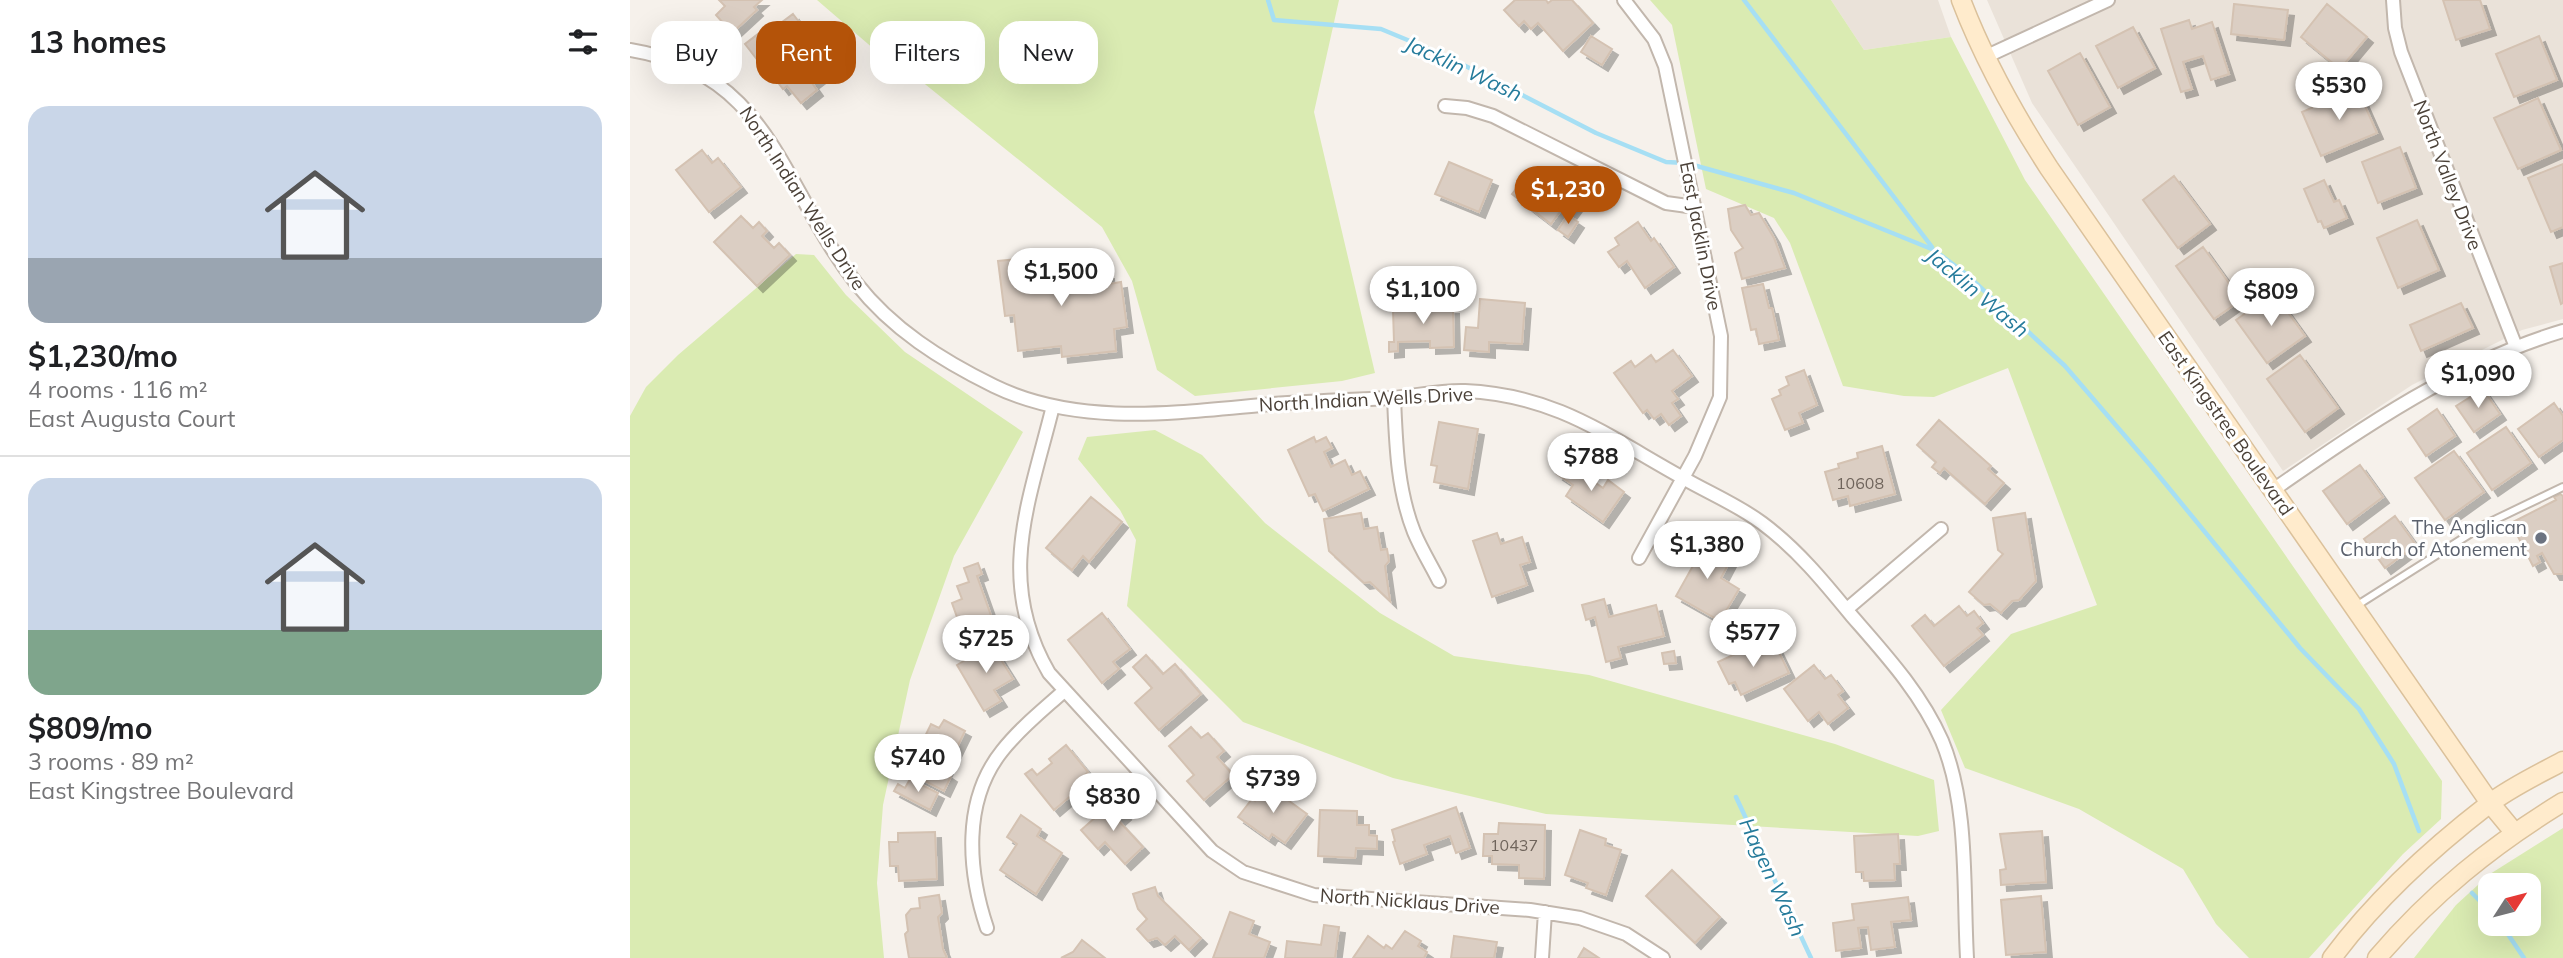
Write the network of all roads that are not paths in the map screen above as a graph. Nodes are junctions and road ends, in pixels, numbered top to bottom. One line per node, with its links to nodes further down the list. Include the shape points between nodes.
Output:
1 (1624, 0): 8 (street, East Jacklin Drive, via 1654,39 1665,66)
2 (1961, 0): 6 (street, East Kingstree Boulevard)
3 (2108, 0): 6 (street)
4 (2393, 0): 10 (street, North Valley Drive, via 2401,52)
5 (630, 50): 12 (street, North Indian Wells Drive, via 652,53 699,71 738,100 771,143 836,256 891,320 954,366 1001,390)
6 (1985, 57): 15 (street, East Kingstree Boulevard, via 2049,169)
7 (1445, 106): 8 (street, via 1493,116 1666,203)
8 (1695, 207): 13 (street, East Jacklin Drive, via 1721,336 1720,397)
9 (2563, 331): 10 (street)
10 (2516, 347): 15 (street, via 2404,403)
11 (1394, 398): 12 (street, North Indian Wells Drive, via 1163,413 1084,412); 13 (street, North Indian Wells Drive, via 1459,391 1534,401 1594,426); 18 (street, via 1406,509)
12 (1053, 406): 21 (street, North Nicklaus Drive, via 1019,553 1019,578 1028,631 1049,673)
13 (1683, 478): 17 (street, East Jacklin Drive); 20 (street, North Indian Wells Drive, via 1763,524 1809,564)
14 (2563, 487): 19 (lane, via 2484,525)
15 (2273, 490): 19 (street, East Kingstree Boulevard)
16 (1941, 529): 20 (street)
17 (1639, 558)
18 (1439, 581)
19 (2354, 607): 24 (street, East Kingstree Boulevard)
20 (1847, 610): 30 (street, North Indian Wells Drive, via 1916,694 1952,770 1960,814)
21 (1065, 691): 26 (street, North Nicklaus Drive, via 1192,832 1242,872 1314,895); 27 (street, via 1000,753 978,796 973,876)
22 (2563, 761): 24 (street)
23 (2563, 802): 25 (street)
24 (2490, 803): 25 (street, East Kingstree Boulevard); 31 (street, via 2415,868)
25 (2514, 832): 32 (street, via 2445,886)
26 (1545, 912): 28 (street); 29 (street, North Nicklaus Drive, via 1601,924)
27 (987, 928)
28 (1542, 958)
29 (1663, 958)
30 (1966, 958)
31 (2332, 958)
32 (2377, 958)

